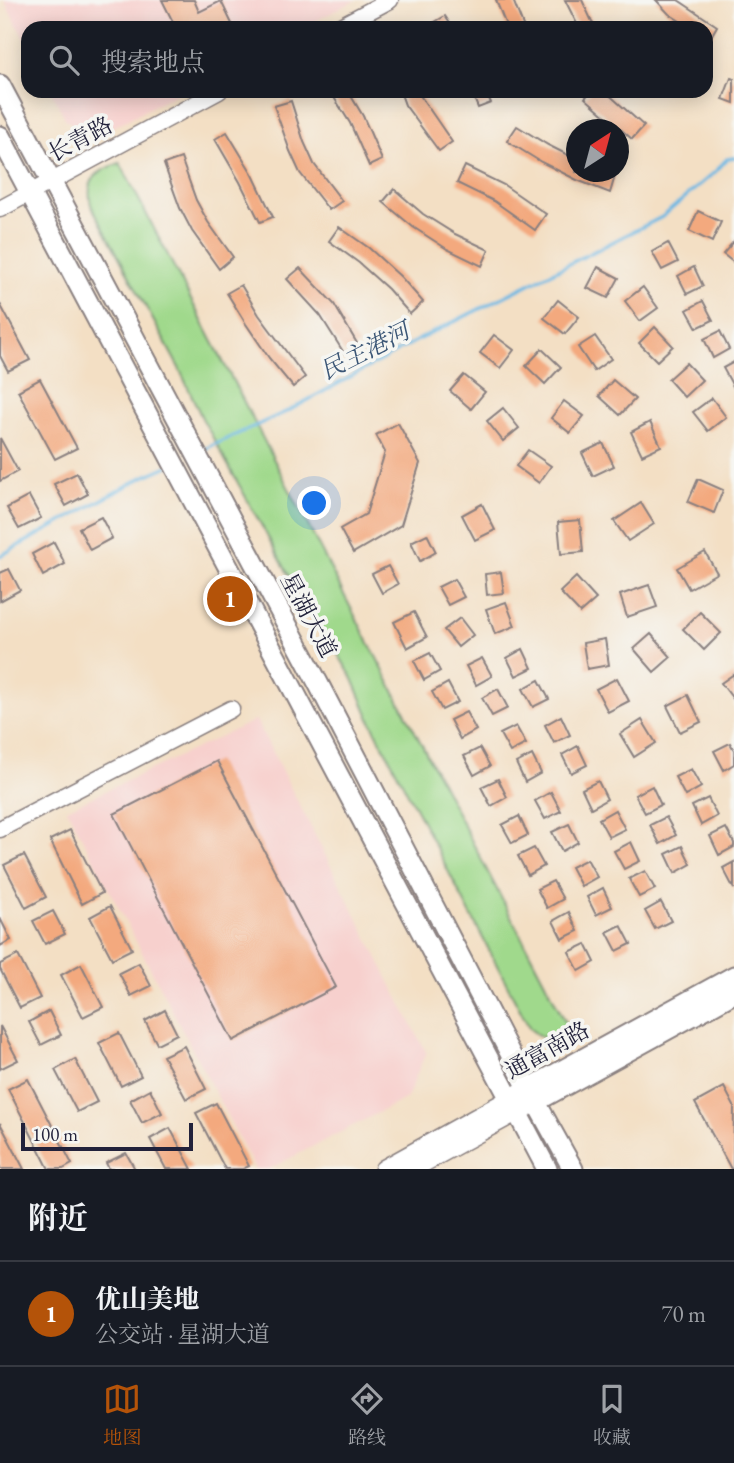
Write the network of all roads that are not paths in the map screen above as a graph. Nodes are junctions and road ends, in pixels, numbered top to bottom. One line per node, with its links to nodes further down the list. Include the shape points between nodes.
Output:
1 (390, 0): 2 (street)
2 (350, 21)
3 (0, 85): 6 (main road, 星湖大道)
4 (206, 98): 6 (street, 长青路)
5 (0, 136): 7 (main road)
6 (51, 181): 7 (street, 长青路); 13 (main road, 星湖大道)
7 (31, 192): 8 (street, 长青路); 14 (main road)
8 (0, 209)
9 (231, 709): 10 (street)
10 (0, 829)
11 (734, 975): 13 (main road, 通富南路)
12 (734, 993): 13 (main road, 通富南路)
13 (532, 1095): 14 (main road, 通富南路); 18 (main road, 星湖大道)
14 (513, 1105): 15 (main road, 通富南路); 16 (main road, 通富南路); 17 (main road)
15 (384, 1169)
16 (412, 1169)
17 (547, 1169)
18 (573, 1169)

